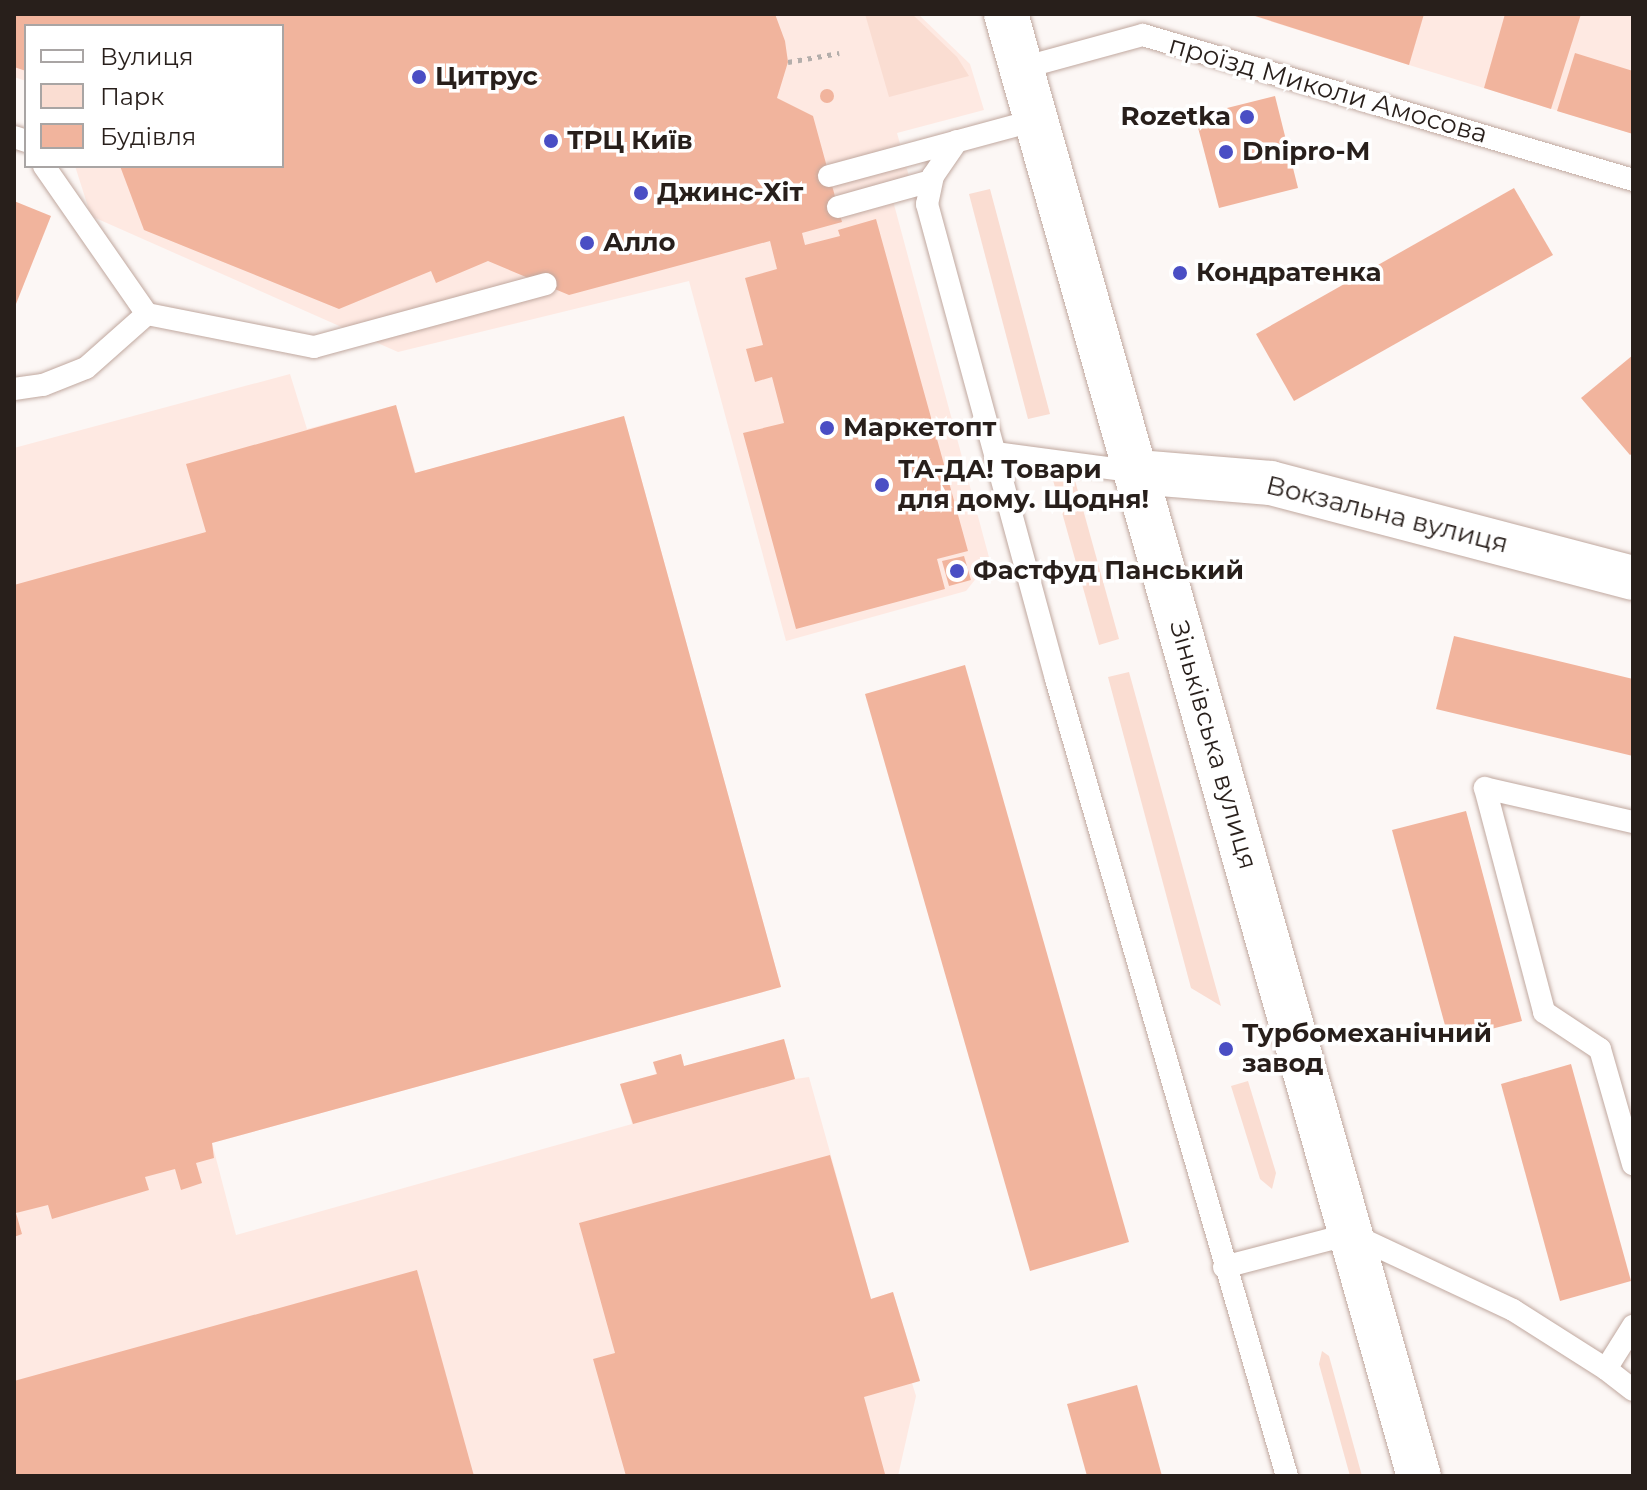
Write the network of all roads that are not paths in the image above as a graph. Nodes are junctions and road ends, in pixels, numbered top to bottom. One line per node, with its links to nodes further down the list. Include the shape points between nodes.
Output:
1 (1006, 14): 2 (main road, Зіньківська вулиця)
2 (1022, 68): 3 (main road, Зіньківська вулиця); 7 (lane, проїзд Миколи Амосова, via 1143,35)
3 (1037, 120): 4 (lane); 14 (main road, Зіньківська вулиця)
4 (957, 141): 6 (lane); 8 (lane)
5 (45, 168): 11 (lane)
6 (829, 176)
7 (1633, 180)
8 (931, 181): 9 (lane); 13 (lane, via 927,204)
9 (838, 207)
10 (546, 284): 11 (lane, via 314,347)
11 (147, 314): 12 (lane, via 86,368 43,385)
12 (14, 389)
13 (995, 453): 14 (lane); 19 (lane)
14 (1137, 472): 15 (main road, Вокзальна вулиця, via 1271,483); 18 (main road, Зіньківська вулиця)
15 (1633, 578)
16 (1633, 822): 17 (lane, via 1485,788 1544,1012 1600,1049)
17 (1633, 1164)
18 (1351, 1234): 19 (lane); 21 (lane, via 1513,1310); 24 (main road, Зіньківська вулиця)
19 (1224, 1267): 23 (lane)
20 (1633, 1326): 21 (lane)
21 (1606, 1369): 22 (lane)
22 (1633, 1390)
23 (1287, 1476)
24 (1419, 1476)

